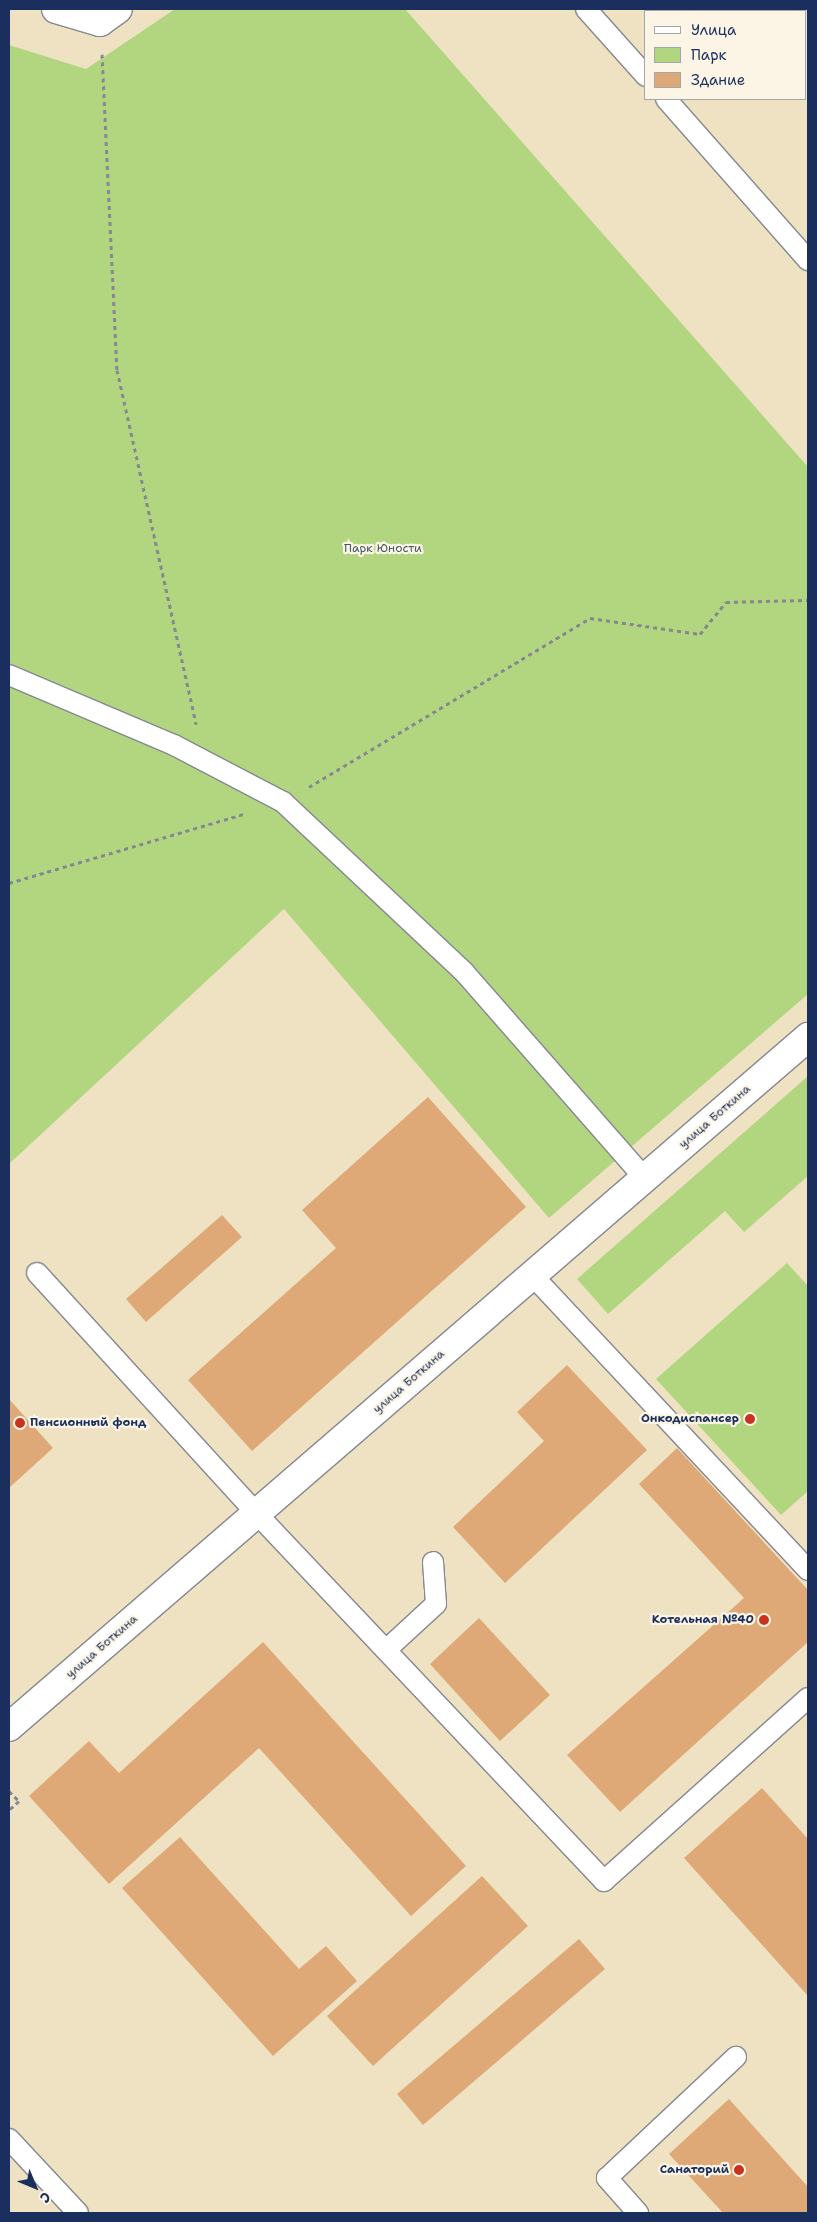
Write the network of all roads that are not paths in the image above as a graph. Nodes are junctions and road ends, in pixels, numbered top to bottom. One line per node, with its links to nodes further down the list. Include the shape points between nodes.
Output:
1 (56, 9): 3 (street)
2 (586, 9): 4 (lane)
3 (109, 15)
4 (644, 74)
5 (667, 100): 6 (lane)
6 (808, 260)
7 (9, 675): 9 (lane, via 174,745 283,802 464,972)
8 (808, 1037): 9 (street, улица Боткина)
9 (644, 1179): 11 (street, улица Боткина)
10 (37, 1273): 12 (lane)
11 (532, 1275): 12 (street, улица Боткина); 14 (lane)
12 (257, 1514): 15 (lane); 17 (street, улица Боткина)
13 (433, 1562): 15 (lane, via 436,1604)
14 (808, 1570)
15 (386, 1650): 16 (lane, via 604,1881)
16 (805, 1707)
17 (9, 1727)
18 (736, 2057): 21 (lane, via 606,2178)
19 (9, 2139): 20 (lane)
20 (78, 2213)
21 (638, 2213)

